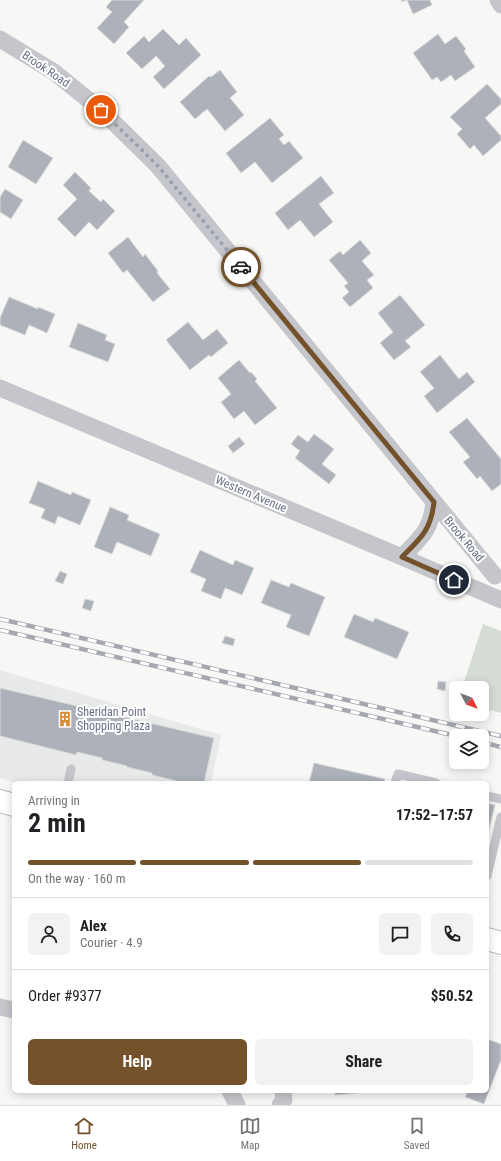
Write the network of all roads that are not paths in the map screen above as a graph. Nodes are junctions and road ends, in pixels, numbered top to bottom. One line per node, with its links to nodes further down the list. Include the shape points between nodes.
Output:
1 (498, 0): 2 (street)
2 (501, 4)
3 (0, 39): 5 (street, Brook Road, via 54,72 101,110 158,166)
4 (0, 388): 6 (street, Western Avenue)
5 (434, 502): 6 (street, Brook Road, via 432,516 424,534); 7 (street, Brook Road)
6 (402, 557): 8 (street, Western Avenue)
7 (498, 573): 8 (street)
8 (480, 591): 9 (street, Western Avenue)
9 (501, 600)
10 (71, 769): 11 (lane)
11 (68, 781)
12 (396, 781): 13 (lane, via 398,774)
13 (428, 781)
14 (489, 796): 15 (lane)
15 (501, 799)
16 (0, 801): 17 (main road)
17 (12, 804)
18 (501, 816): 19 (lane)
19 (489, 867)
20 (489, 940): 21 (main road)
21 (501, 943)
22 (0, 1007): 23 (street)
23 (12, 1010)
24 (231, 1093): 26 (street)
25 (283, 1093): 27 (street, via 284,1100)
26 (237, 1105)
27 (280, 1105)

